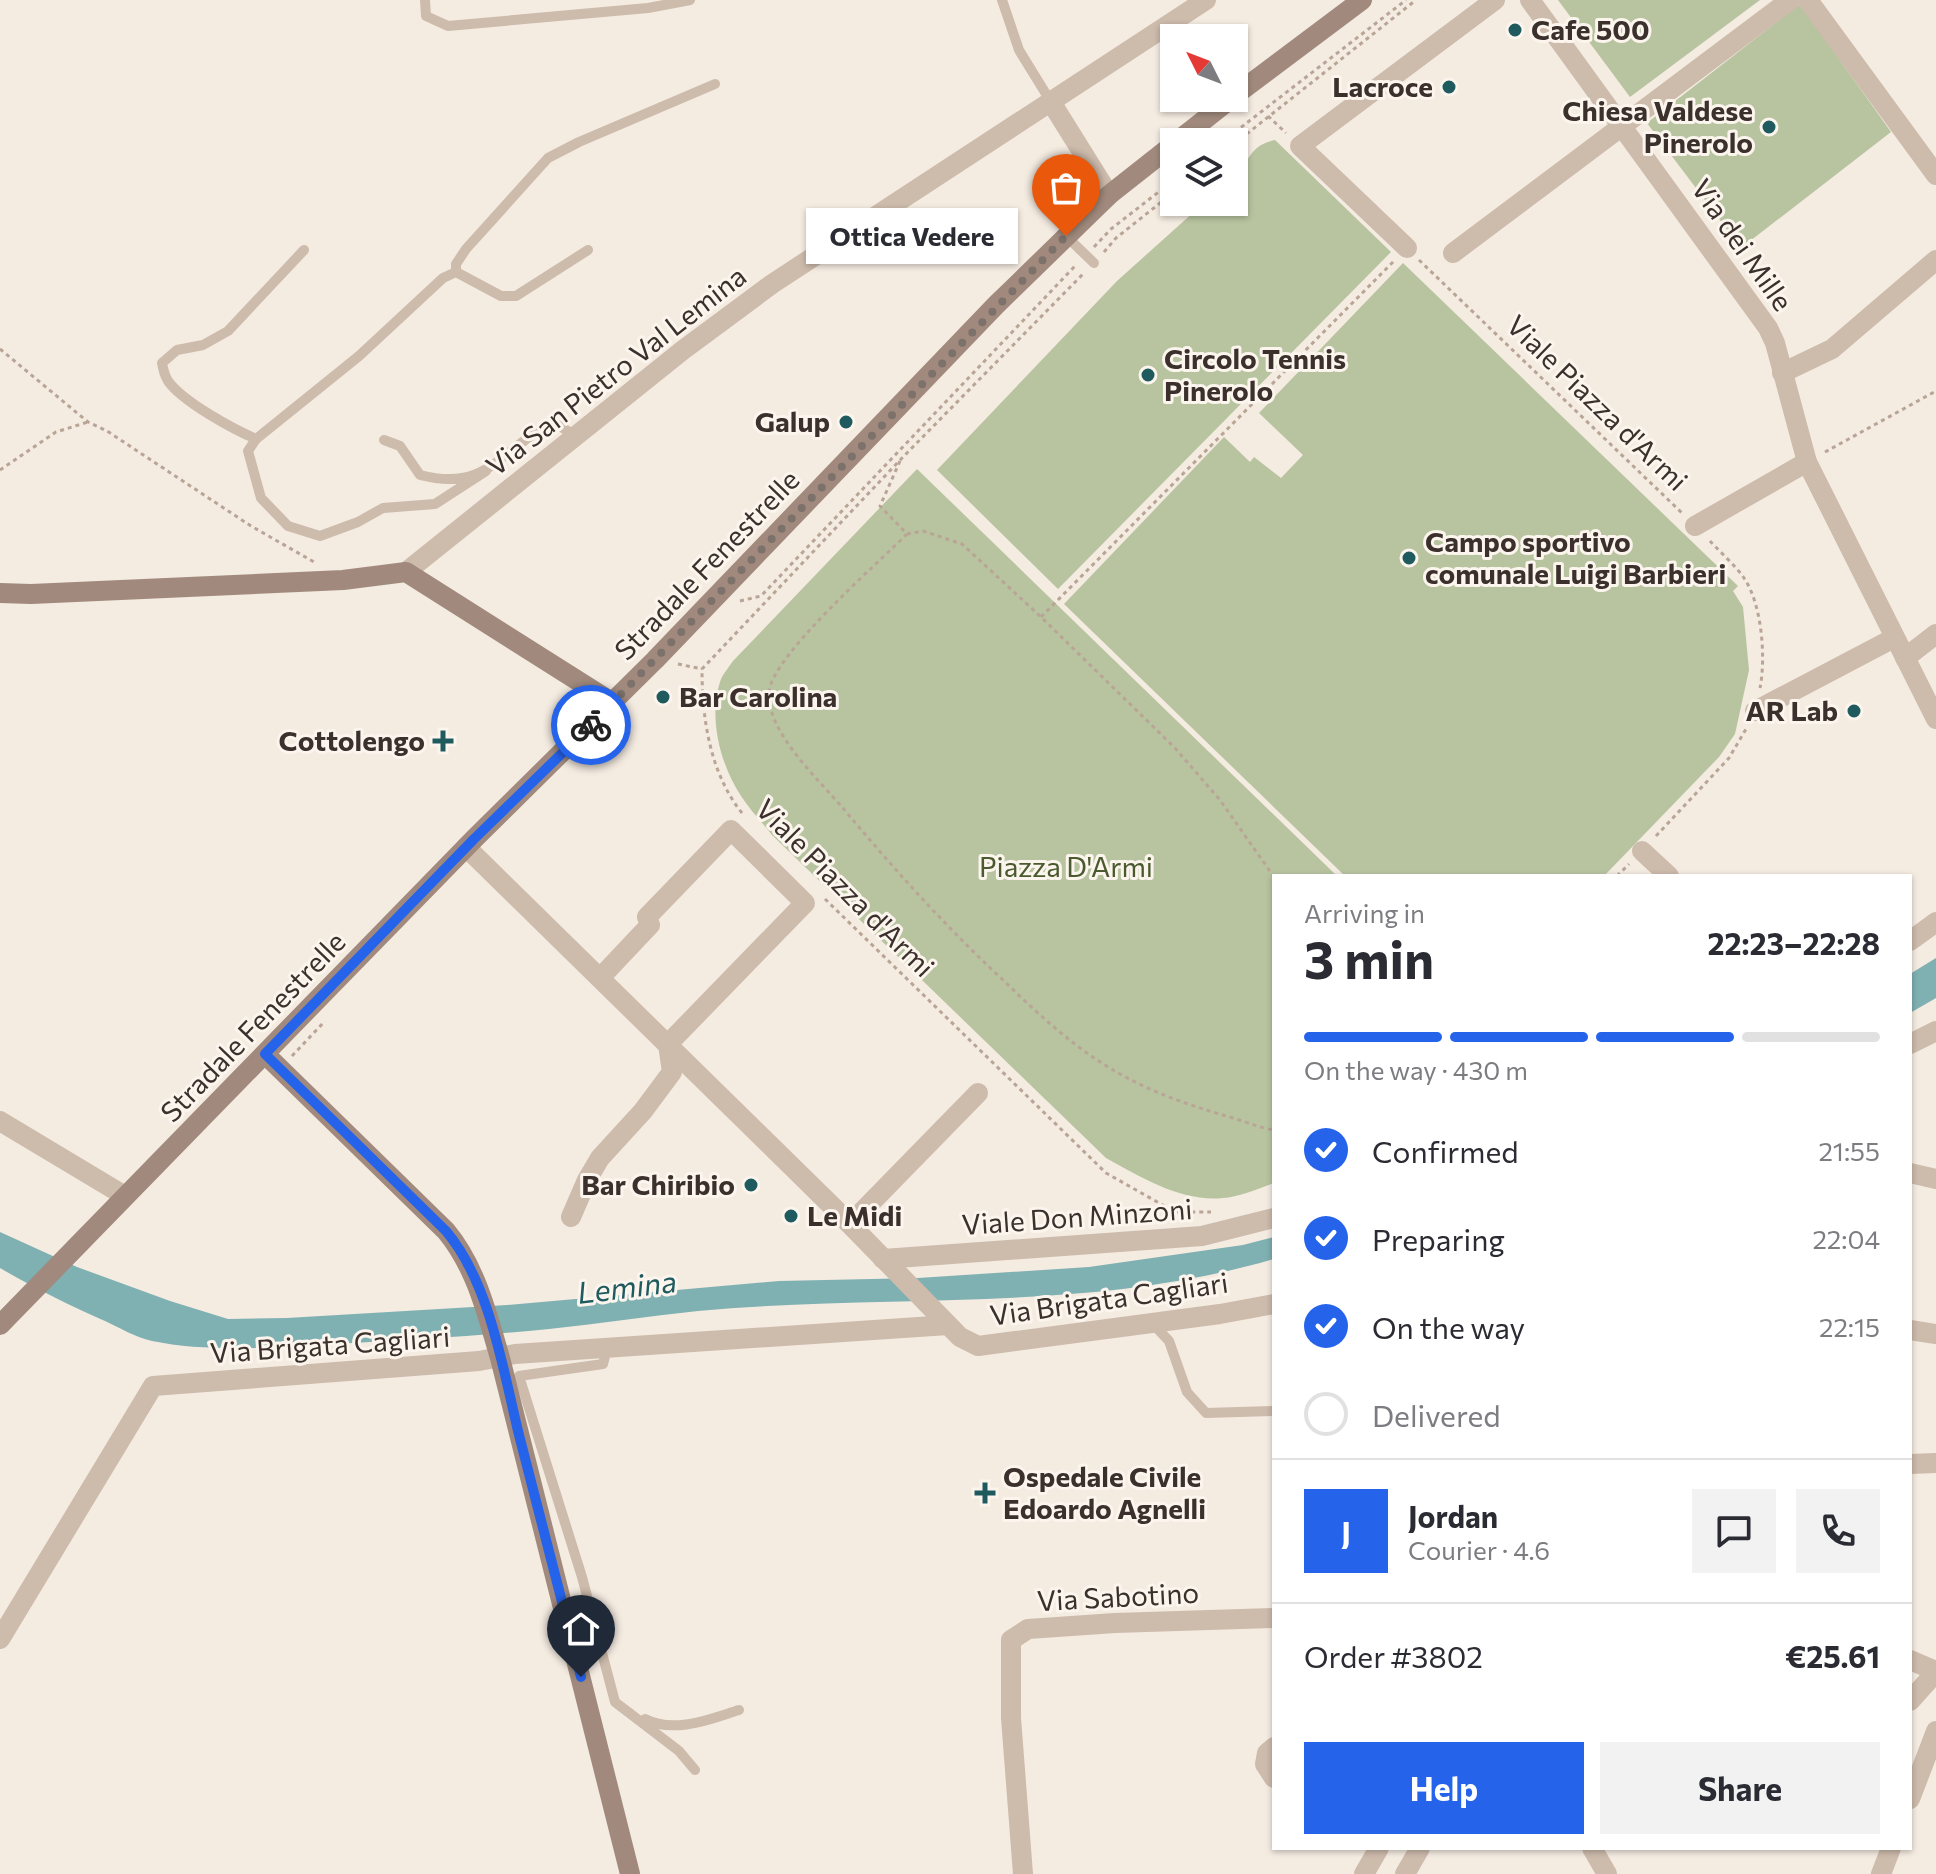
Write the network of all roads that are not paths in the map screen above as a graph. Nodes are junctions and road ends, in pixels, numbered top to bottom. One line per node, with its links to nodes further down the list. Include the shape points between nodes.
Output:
1 (425, 0): 2 (lane, via 426,16 448,26)
2 (690, 0)
3 (1002, 0): 12 (lane, via 1019,50)
4 (1206, 0): 12 (street, Via San Pietro Val Lemina)
5 (1362, 0): 11 (main road, Stradale Fenestrelle)
6 (1495, 0): 18 (street, via 1300,146)
7 (1530, 0): 14 (street, Via dei Mille)
8 (1790, 0): 14 (street)
9 (1808, 0): 15 (street)
10 (715, 84): 24 (lane, via 548,158 466,249)
11 (1248, 86)
12 (1051, 102): 16 (street); 26 (street, Via San Pietro Val Lemina, via 772,284)
13 (1214, 112): 16 (main road, Stradale Fenestrelle)
14 (1622, 125): 21 (street); 25 (street, Via dei Mille, via 1756,308 1775,343)
15 (1936, 175)
16 (1109, 195): 17 (main road, Stradale Fenestrelle)
17 (1066, 236): 22 (lane); 37 (main road, Stradale Fenestrelle)
18 (1407, 248)
19 (304, 250): 27 (lane, via 228,331 203,345 177,350 162,363 177,390)
20 (588, 250): 24 (lane, via 516,296 501,296)
21 (1453, 253)
22 (1090, 259)
23 (1936, 260): 25 (street, via 1832,349)
24 (456, 272): 27 (lane, via 427,290 359,356)
25 (1782, 373): 29 (street, Via dei Mille)
26 (576, 436): 30 (lane, via 558,425 538,430); 32 (street, Via San Pietro Val Lemina)
27 (256, 439): 30 (lane, via 248,451 261,498 288,526 320,536 383,508 435,504)
28 (384, 440): 30 (lane, via 400,446 420,475 459,481)
29 (1807, 462): 31 (street); 35 (street, Via dei Mille)
30 (486, 471)
31 (1695, 526)
32 (406, 572): 33 (main road, via 343,580); 37 (main road)
33 (0, 593)
34 (1936, 634): 36 (street)
35 (1894, 638): 36 (street, Via dei Mille); 38 (street)
36 (1905, 658): 39 (street, Via dei Mille)
37 (613, 703): 40 (main road, Stradale Fenestrelle)
38 (1755, 711)
39 (1936, 719)
40 (466, 847): 45 (street); 49 (main road, Stradale Fenestrelle)
41 (1642, 851): 42 (street)
42 (1667, 874)
43 (1936, 922): 44 (street)
44 (1912, 940)
45 (600, 978): 48 (street); 48 (street, via 650,925 647,917 731,830 812,898)
46 (1936, 1031): 47 (street)
47 (1912, 1043)
48 (668, 1044): 55 (street, via 672,1072 600,1158); 57 (street)
49 (265, 1054): 54 (main road, Stradale Fenestrelle); 66 (main road, via 446,1231 466,1260)
50 (978, 1093): 57 (street)
51 (0, 1121): 54 (street)
52 (1912, 1173): 53 (street)
53 (1936, 1179)
54 (125, 1196): 61 (main road, Stradale Fenestrelle)
55 (571, 1217)
56 (1272, 1218): 58 (street, Viale Don Minzoni, via 1202,1236)
57 (850, 1224): 58 (street)
58 (890, 1267): 62 (street)
59 (1272, 1304): 60 (street, Via Brigata Cagliari)
60 (1152, 1323): 62 (street, Via Brigata Cagliari, via 978,1346); 67 (lane, via 1169,1341 1187,1392 1206,1413)
61 (0, 1325)
62 (948, 1325): 65 (street, Via Brigata Cagliari)
63 (1912, 1330): 64 (street)
64 (1936, 1334)
65 (607, 1349): 66 (street, Via Brigata Cagliari, via 515,1354); 75 (lane, via 603,1364 519,1376)
66 (497, 1350): 71 (street, Via Brigata Cagliari, via 153,1386); 86 (main road)
67 (1272, 1411)
68 (1936, 1463): 69 (street)
69 (1912, 1464)
70 (1272, 1618): 87 (street, Via Sabotino, via 1028,1629 1011,1640)
71 (0, 1639)
72 (1912, 1661): 73 (street)
73 (1936, 1672): 74 (street)
74 (1912, 1699)
75 (615, 1702): 76 (lane, via 659,1726); 79 (lane, via 679,1751)
76 (739, 1710)
77 (1936, 1731): 81 (street)
78 (1272, 1749): 80 (street, via 1265,1764)
79 (695, 1770)
80 (1272, 1775)
81 (1912, 1794)
82 (1378, 1850): 88 (street)
83 (1419, 1850): 89 (street)
84 (1593, 1850): 90 (street)
85 (1890, 1850): 91 (street)
86 (630, 1874)
87 (1023, 1874)
88 (1364, 1874)
89 (1405, 1874)
90 (1607, 1874)
91 (1881, 1874)

